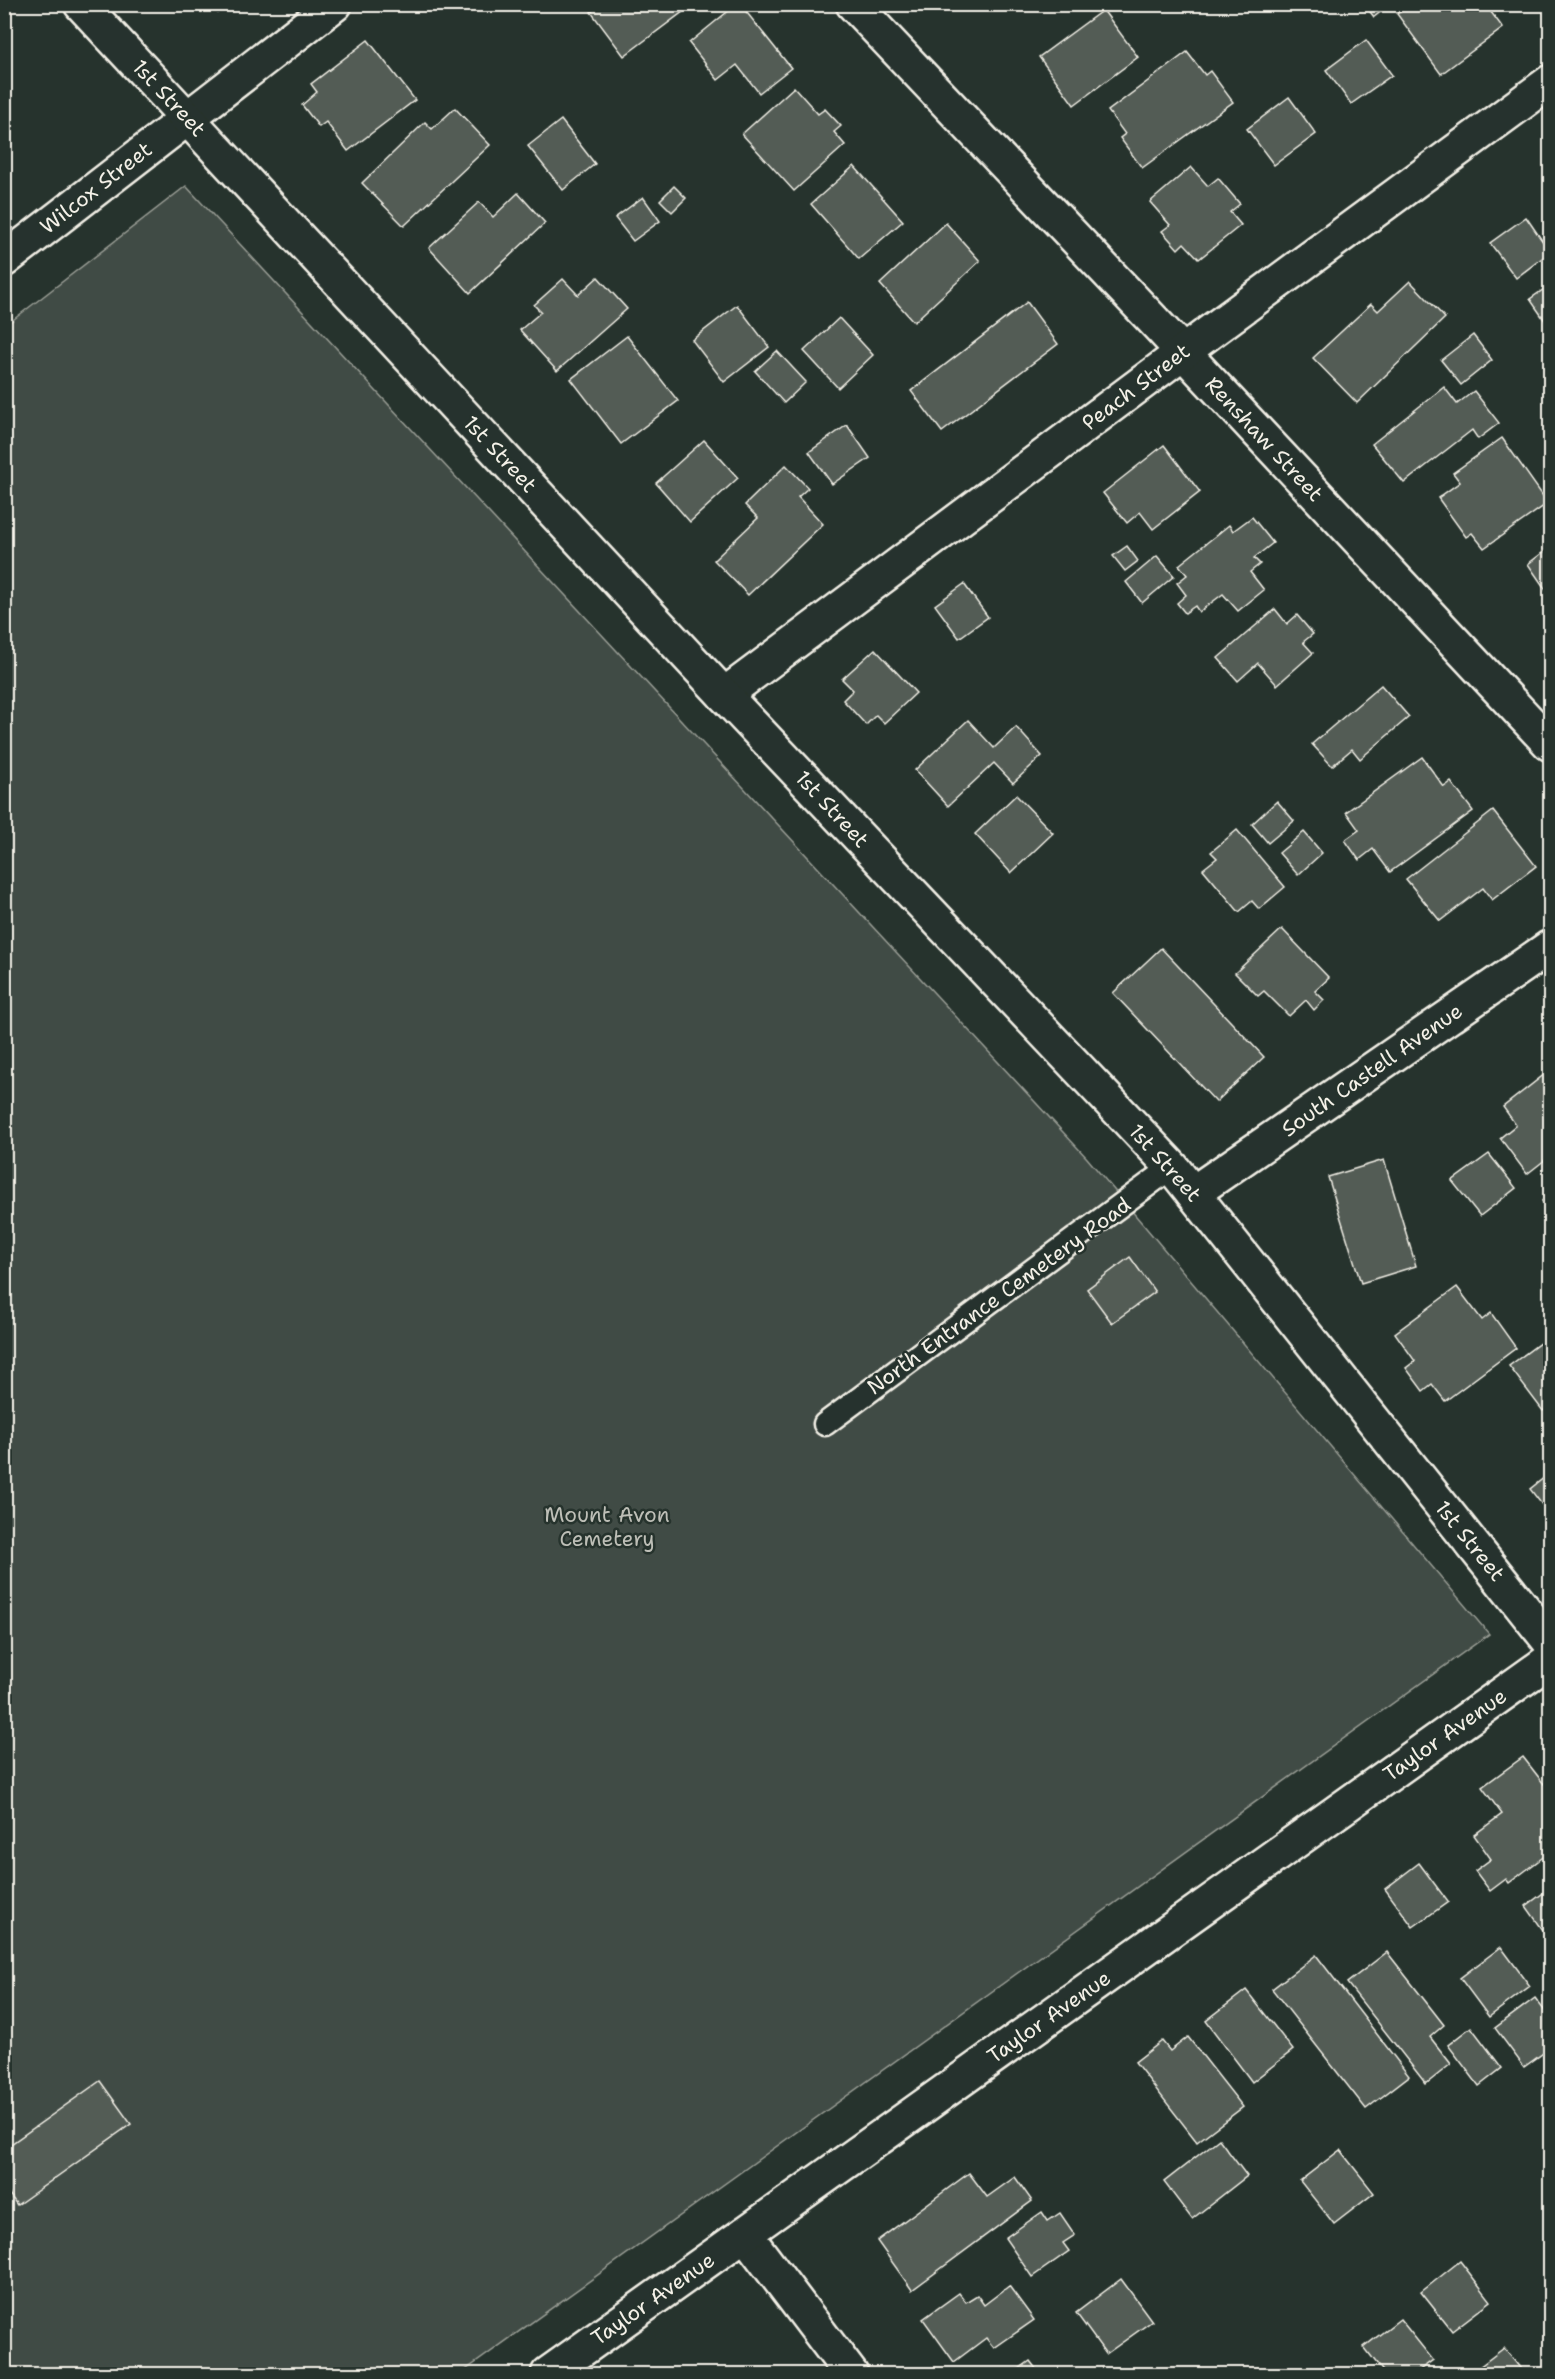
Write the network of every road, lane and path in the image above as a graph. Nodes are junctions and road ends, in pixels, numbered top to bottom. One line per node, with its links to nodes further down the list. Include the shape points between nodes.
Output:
1 (81, 4): 5 (street, 1st Street)
2 (335, 4): 5 (street, Wilcox Street)
3 (853, 4): 7 (street, Renshaw Street)
4 (1551, 82): 7 (street, Peach Street)
5 (189, 119): 6 (street, Wilcox Street); 8 (street, 1st Street)
6 (4, 260)
7 (1183, 352): 8 (street, Peach Street); 9 (street, Renshaw Street)
8 (724, 695): 11 (street, 1st Street)
9 (1551, 744)
10 (1551, 947): 12 (street, South Castell Avenue)
11 (1172, 1167): 12 (street, 1st Street); 13 (lane, North Entrance Cemetery Road)
12 (1193, 1193): 14 (street, 1st Street)
13 (825, 1424)
14 (1551, 1641)
15 (1551, 1660): 16 (street, Taylor Avenue)
16 (745, 2234): 17 (street, Taylor Avenue); 18 (street)
17 (548, 2374)
18 (851, 2374)

